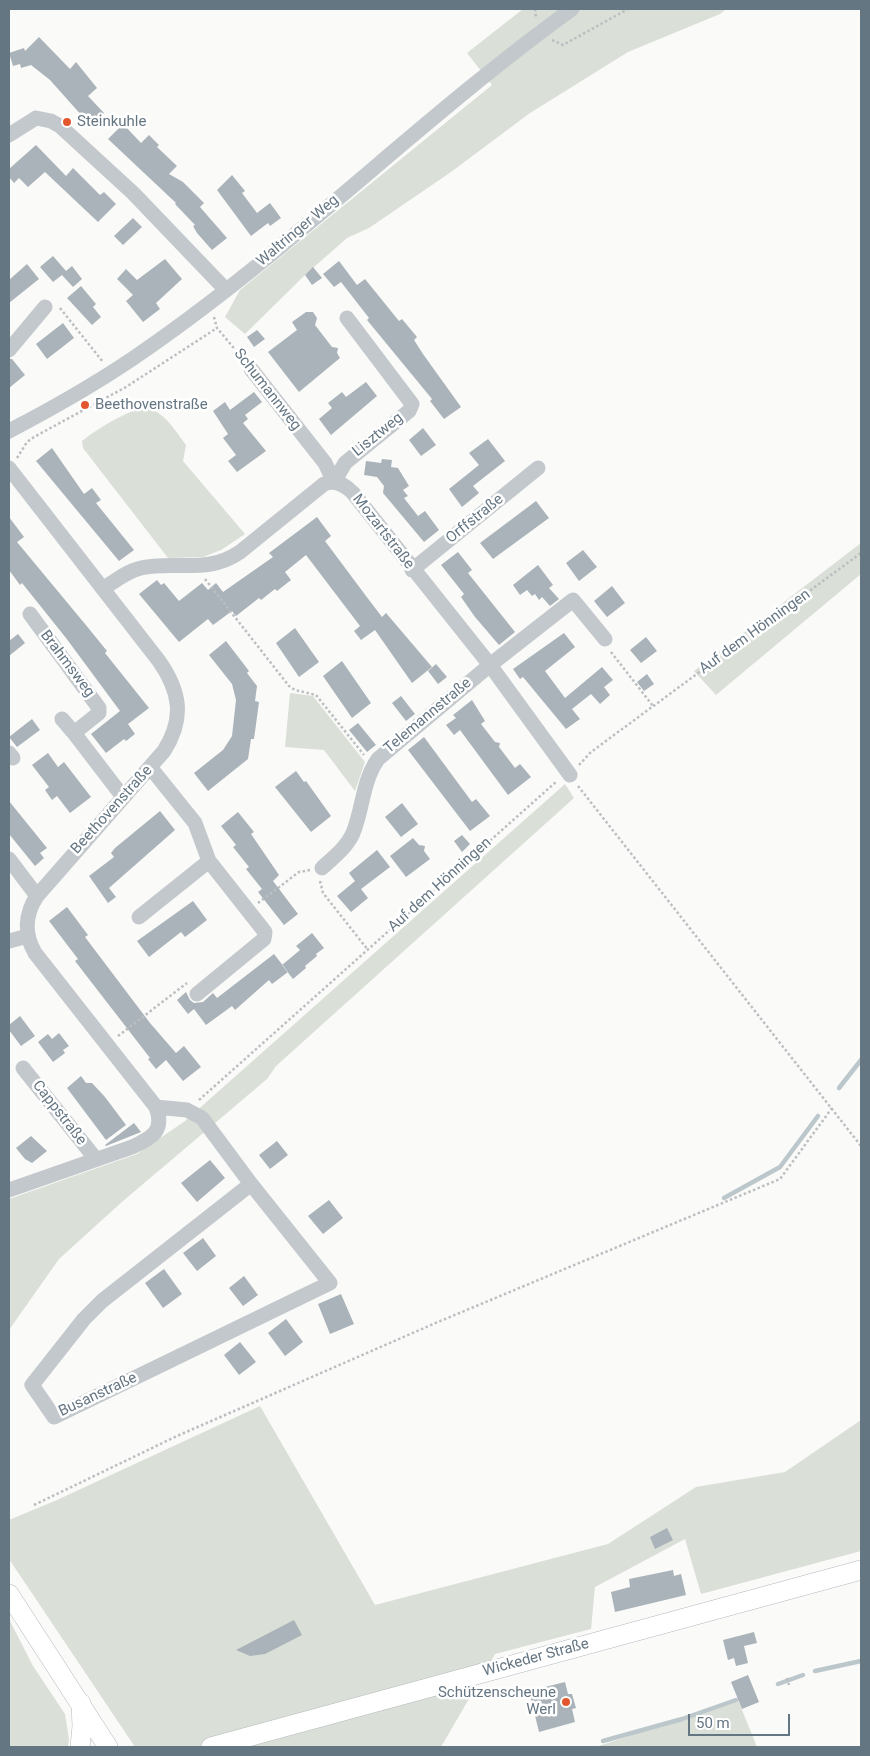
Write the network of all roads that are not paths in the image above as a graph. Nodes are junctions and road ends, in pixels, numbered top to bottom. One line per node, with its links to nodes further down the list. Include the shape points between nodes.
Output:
1 (572, 9): 3 (street, Waltringer Weg)
2 (9, 135): 3 (street, via 36,118 60,126 133,193)
3 (222, 293): 8 (street, Waltringer Weg, via 111,373)
4 (45, 307): 6 (street)
5 (347, 318): 11 (street, Lisztweg, via 412,404 409,411 345,462)
6 (9, 350)
7 (252, 369): 11 (street, Schumannweg, via 324,463)
8 (9, 431)
9 (538, 468): 12 (street, Orffstraße)
10 (9, 469): 13 (street, Beethovenstraße)
11 (334, 482): 12 (street, Mozartstraße, via 346,486 353,493); 13 (street, via 318,488 234,556 208,566 142,568 125,574)
12 (412, 570): 16 (street, Mozartstraße)
13 (104, 589): 19 (street, Beethovenstraße, via 159,661 174,688 176,727 170,742)
14 (30, 614): 18 (street, Brahmsweg, via 99,708 99,714)
15 (605, 639): 16 (street, Telemannstraße, via 573,600)
16 (490, 665): 20 (street, Mozartstraße); 24 (street, Telemannstraße, via 388,749 373,766 352,834)
17 (62, 719): 18 (street)
18 (74, 733): 21 (street)
19 (150, 768): 21 (street, Beethovenstraße); 23 (street, via 195,823)
20 (570, 775)
21 (123, 797): 25 (street, Beethovenstraße)
22 (9, 859): 25 (street)
23 (209, 861): 26 (street); 29 (street, via 265,932 264,939)
24 (322, 868)
25 (37, 896): 27 (street, Beethovenstraße, via 29,914)
26 (139, 917)
27 (28, 936): 28 (street); 31 (street, via 35,953)
28 (9, 941)
29 (193, 987)
30 (23, 1068): 32 (street, Cappstraße)
31 (156, 1107): 32 (street, via 159,1126 149,1139); 33 (street, Busanstraße, via 187,1110 202,1118)
32 (95, 1158): 34 (street)
33 (251, 1184): 33 (street, Busanstraße, via 84,1318 32,1384 54,1417 330,1283)
34 (9, 1190)
35 (861, 1570): 40 (main road, Wickeder Straße)
36 (9, 1594): 37 (main road)
37 (81, 1702): 38 (main road); 39 (main road)
38 (80, 1747)
39 (108, 1747)
40 (211, 1747)

